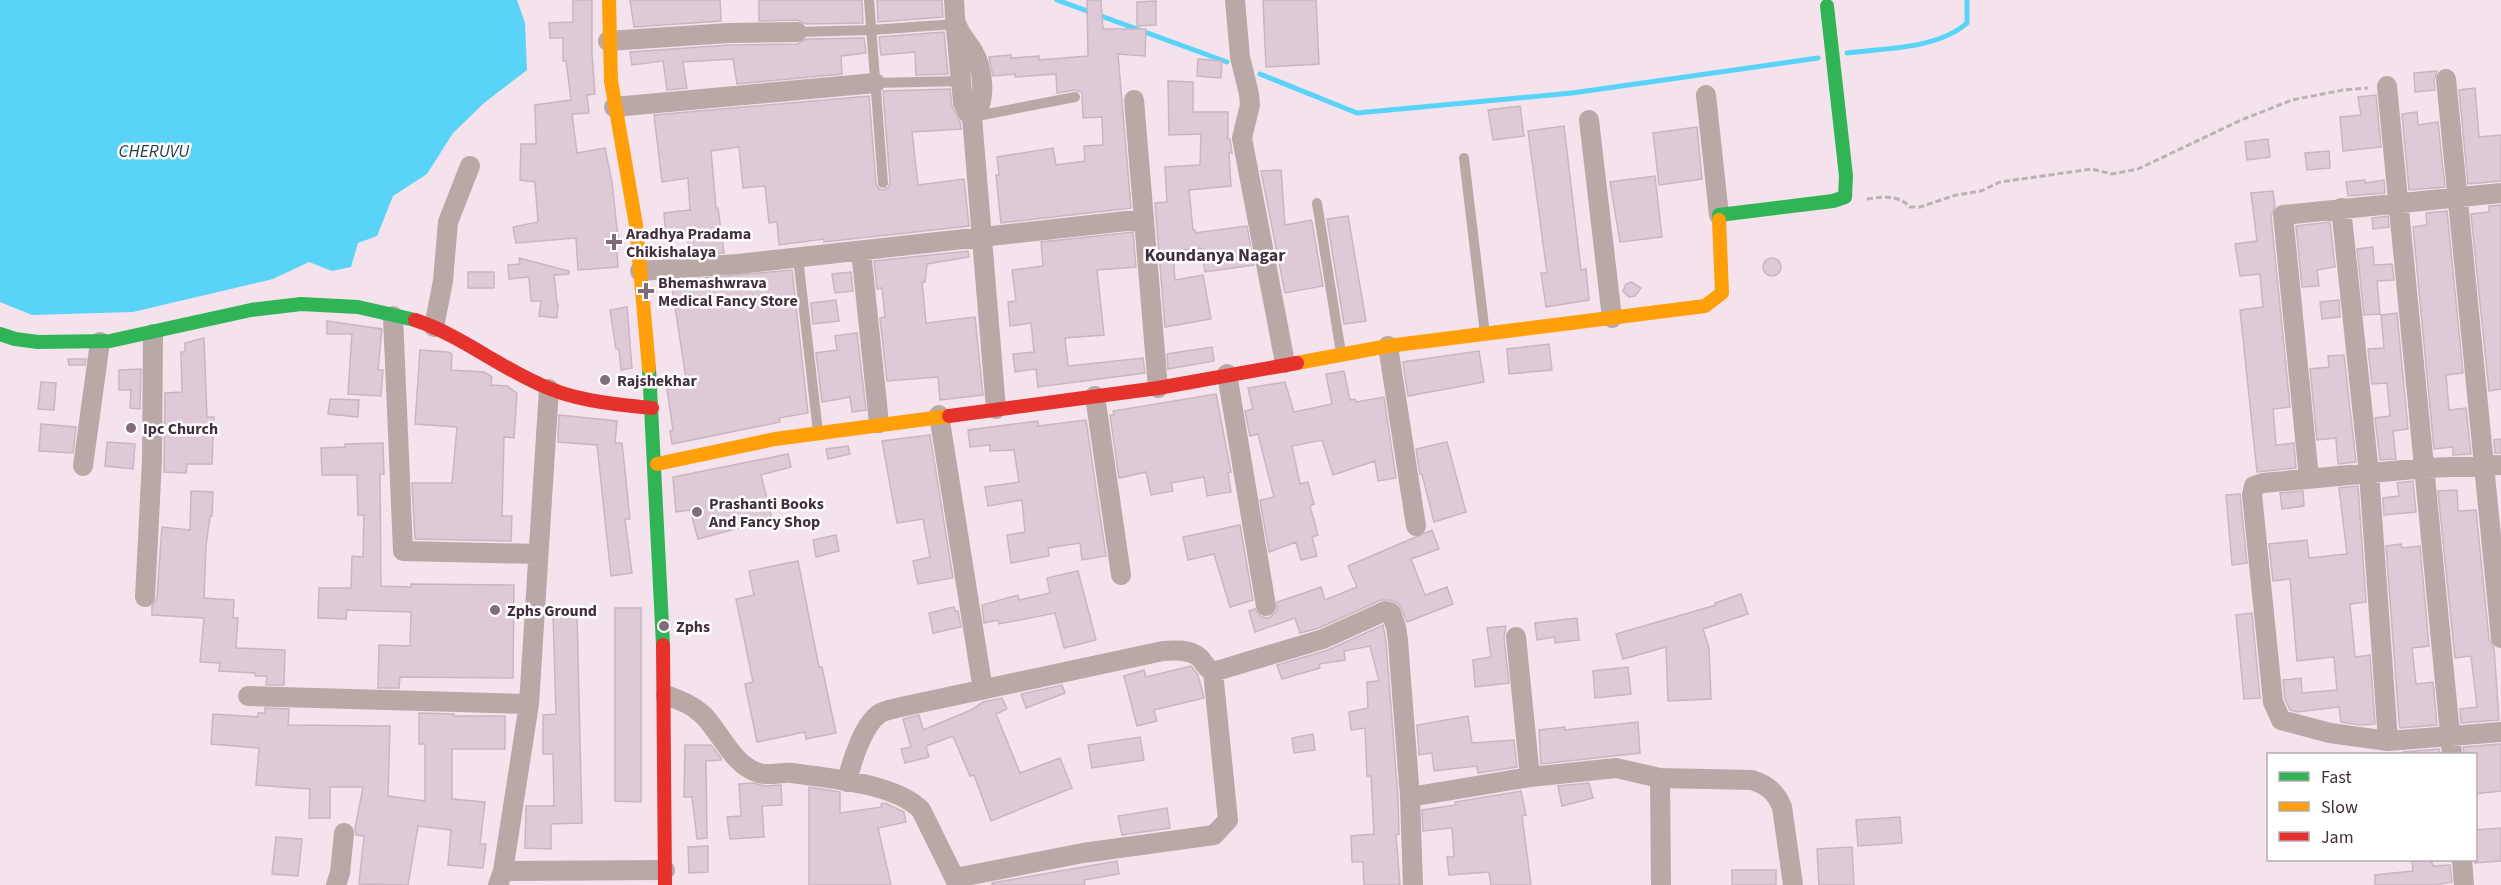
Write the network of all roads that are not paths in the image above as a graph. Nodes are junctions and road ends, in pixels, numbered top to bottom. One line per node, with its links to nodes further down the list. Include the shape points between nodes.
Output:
1 (609, 0): 9 (street)
2 (869, 0): 7 (lane)
3 (954, 0): 6 (street)
4 (1234, 0): 43 (street, via 1250,105 1242,138)
5 (1827, 6): 28 (street, via 1845,197)
6 (956, 24): 7 (lane); 11 (street); 18 (street, via 980,70 982,97)
7 (871, 30): 8 (lane); 12 (lane)
8 (797, 32): 9 (street)
9 (608, 41): 17 (street)
10 (2446, 79): 24 (street)
11 (962, 81): 12 (lane); 18 (street, via 963,102)
12 (875, 83): 17 (street); 22 (lane)
13 (2387, 86): 25 (street)
14 (1706, 95): 28 (street)
15 (1075, 97): 18 (lane)
16 (1134, 100): 29 (street)
17 (614, 107): 33 (street)
18 (972, 117): 30 (street)
19 (1589, 120): 35 (street)
20 (1464, 158): 39 (lane)
21 (470, 166): 36 (street, via 448,222)
22 (883, 183)
23 (2501, 193): 24 (street)
24 (2457, 197): 25 (street); 55 (street)
25 (2399, 202): 27 (street); 56 (street)
26 (1317, 203): 42 (lane)
27 (2341, 208): 57 (street); 58 (street, via 2283,215)
28 (1719, 214): 35 (street, via 1723,285 1718,299 1705,306)
29 (1144, 219): 30 (street); 45 (street)
30 (981, 237): 31 (street); 49 (street)
31 (861, 251): 32 (street); 51 (street)
32 (798, 258): 33 (street); 52 (lane)
33 (640, 271): 48 (street)
34 (393, 316): 36 (street); 37 (street, via 326,303 248,309); 60 (street, via 402,551)
35 (1612, 318): 39 (street)
36 (434, 327): 46 (street)
37 (153, 333): 40 (street); 62 (street, via 152,460)
38 (0, 334): 40 (street, via 31,343)
39 (1485, 334): 41 (street)
40 (100, 342): 54 (street)
41 (1388, 346): 42 (street); 59 (street)
42 (1341, 354): 43 (street)
43 (1285, 363): 44 (street)
44 (1227, 374): 45 (street); 63 (street)
45 (1158, 388): 47 (street)
46 (549, 389): 48 (street); 60 (street)
47 (1095, 396): 49 (street); 61 (street)
48 (652, 408): 53 (street)
49 (996, 409): 50 (street)
50 (939, 415): 51 (street); 67 (street)
51 (879, 423): 52 (street)
52 (818, 432): 53 (street)
53 (657, 464): 68 (street)
54 (83, 466)
55 (2492, 466): 56 (street); 65 (street)
56 (2425, 468): 57 (street); 73 (street)
57 (2368, 473): 58 (street); 72 (street)
58 (2309, 478): 72 (street, via 2263,483 2254,486 2252,495 2273,702 2282,720 2330,733)
59 (1416, 526)
60 (537, 554): 70 (street)
61 (1121, 575)
62 (144, 597)
63 (1266, 606)
64 (1516, 637): 74 (street)
65 (2501, 638)
66 (1213, 672): 67 (street, via 1191,653 1171,650); 77 (street, via 1323,639 1385,611 1391,613 1398,641); 82 (street, via 1228,820 1214,835 1083,853)
67 (983, 690): 76 (street, via 879,714 862,738)
68 (666, 695): 76 (street, via 690,704 744,765 759,773); 81 (street)
69 (248, 696): 70 (street)
70 (529, 704): 80 (street)
71 (2501, 732): 73 (street)
72 (2388, 741): 73 (street)
73 (2452, 745)
74 (1530, 777): 75 (street, via 1616,768); 77 (street)
75 (1660, 778): 85 (street); 86 (street, via 1752,780 1766,785 1778,796 1782,807)
76 (847, 782): 82 (street, via 886,790 913,801)
77 (1410, 797): 84 (street)
78 (344, 833): 83 (street)
79 (2462, 861): 87 (street)
80 (501, 878): 81 (street)
81 (665, 878)
82 (956, 882)
83 (336, 885)
84 (1413, 885)
85 (1661, 885)
86 (1793, 885)
87 (2464, 885)

